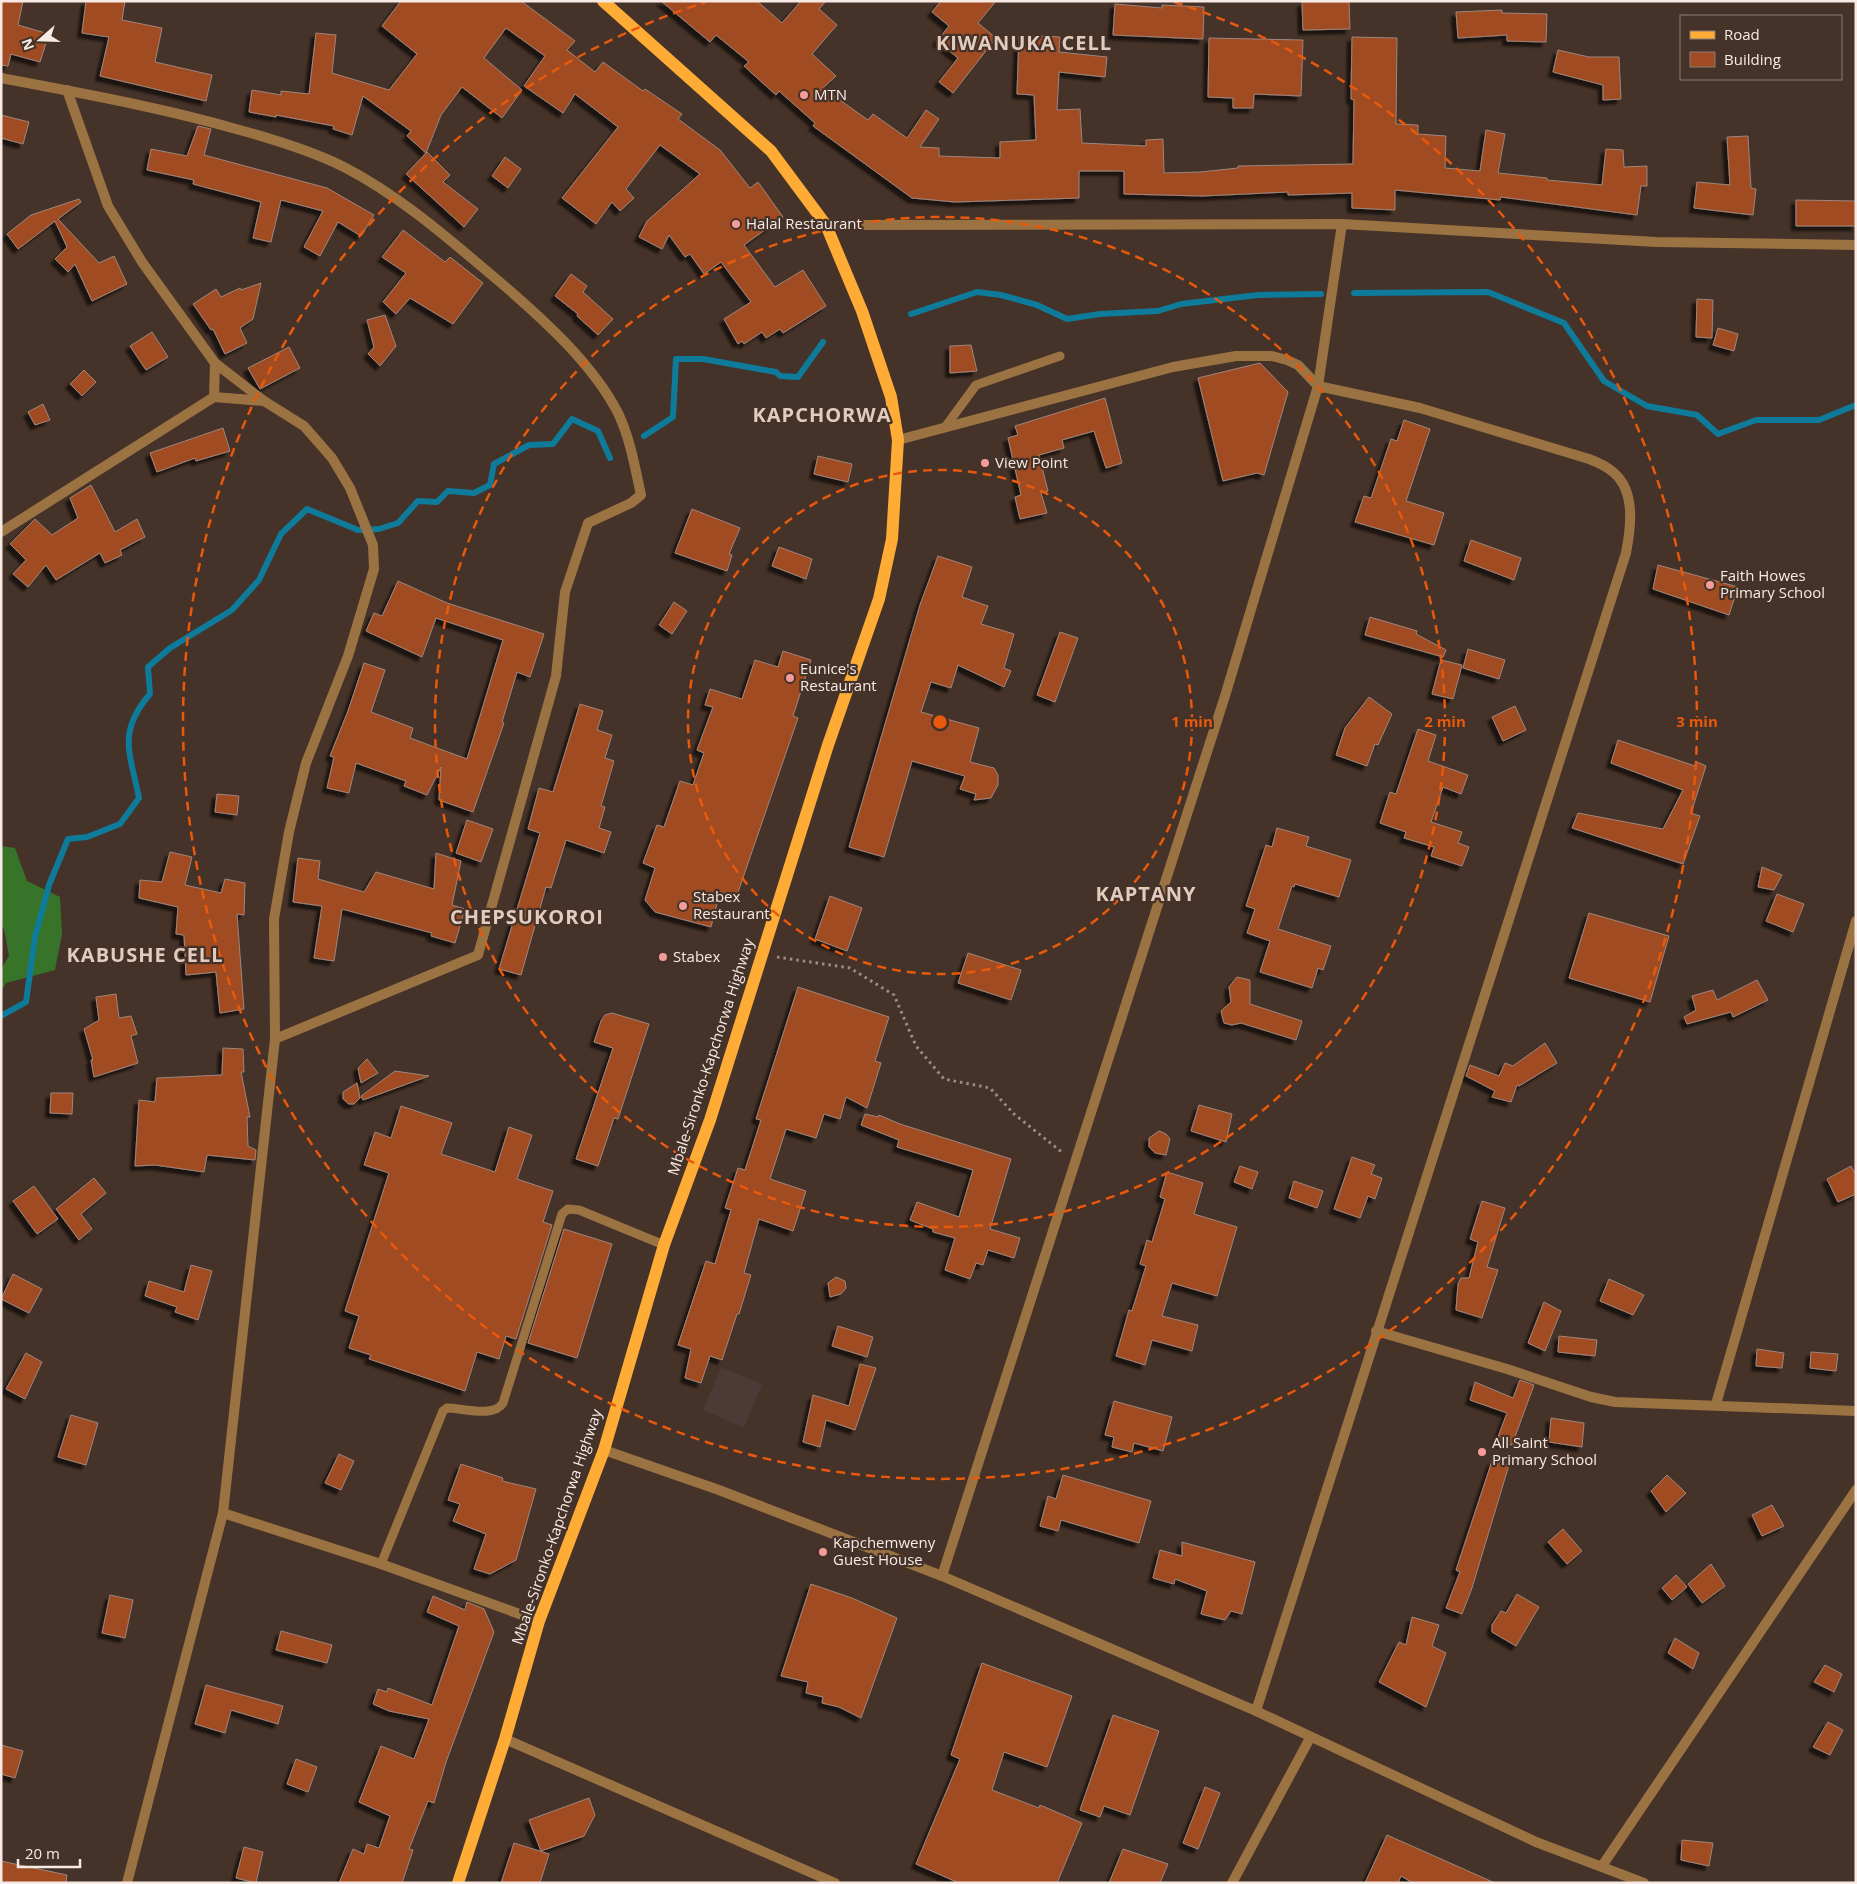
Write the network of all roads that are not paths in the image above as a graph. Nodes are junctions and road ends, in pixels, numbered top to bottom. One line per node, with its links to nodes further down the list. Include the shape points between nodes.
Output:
1 (603, 1): 5 (main road, Mbale-Sironko-Kapchorwa Highway, via 771,151)
2 (1, 78): 3 (street)
3 (67, 90): 8 (street, via 108,206 142,262); 16 (street, via 188,115 283,142 343,167 390,195 436,228 528,306 573,352 606,393 618,414 641,495 588,523 565,592 556,676 478,955)
4 (1342, 224): 5 (street); 6 (street, via 1656,242); 9 (street)
5 (826, 225): 13 (main road, Mbale-Sironko-Kapchorwa Highway, via 862,311 891,397)
6 (1856, 245)
7 (1060, 356): 12 (lane, via 976,385)
8 (215, 362): 10 (street); 11 (street)
9 (1318, 386): 12 (street, via 1298,365 1287,360 1272,356 1236,356 1174,367); 18 (street, via 1420,408 1589,459 1620,478 1630,516 1626,553); 25 (street, via 1224,696)
10 (214, 397): 11 (street); 14 (street)
11 (264, 401): 16 (street, via 304,426 332,458 350,488 373,545 374,569 348,656 306,763 289,832 274,919)
12 (946, 426): 13 (street)
13 (898, 440): 17 (main road, Mbale-Sironko-Kapchorwa Highway, via 892,539 884,582 828,745 710,1120)
14 (1, 532)
15 (1856, 921): 19 (street)
16 (275, 1038): 23 (street)
17 (664, 1245): 21 (main road, Mbale-Sironko-Kapchorwa Highway); 24 (lane, via 579,1210 568,1209 562,1214 503,1403 493,1411 447,1408 443,1411)
18 (1376, 1332): 19 (street, via 1508,1369 1591,1397 1615,1402); 27 (street)
19 (1716, 1404): 20 (street)
20 (1856, 1411)
21 (604, 1450): 25 (street, via 719,1490); 26 (main road, Mbale-Sironko-Kapchorwa Highway)
22 (1856, 1490): 30 (street)
23 (223, 1513): 24 (street); 31 (street)
24 (381, 1564): 26 (street)
25 (942, 1576): 27 (street)
26 (539, 1621): 29 (main road, Mbale-Sironko-Kapchorwa Highway)
27 (1256, 1711): 28 (street)
28 (1310, 1738): 30 (street, via 1536,1842); 34 (street)
29 (505, 1739): 32 (main road, Mbale-Sironko-Kapchorwa Highway); 33 (street)
30 (1602, 1866): 35 (street)
31 (126, 1883)
32 (458, 1883)
33 (835, 1883)
34 (1232, 1883)
35 (1644, 1883)

